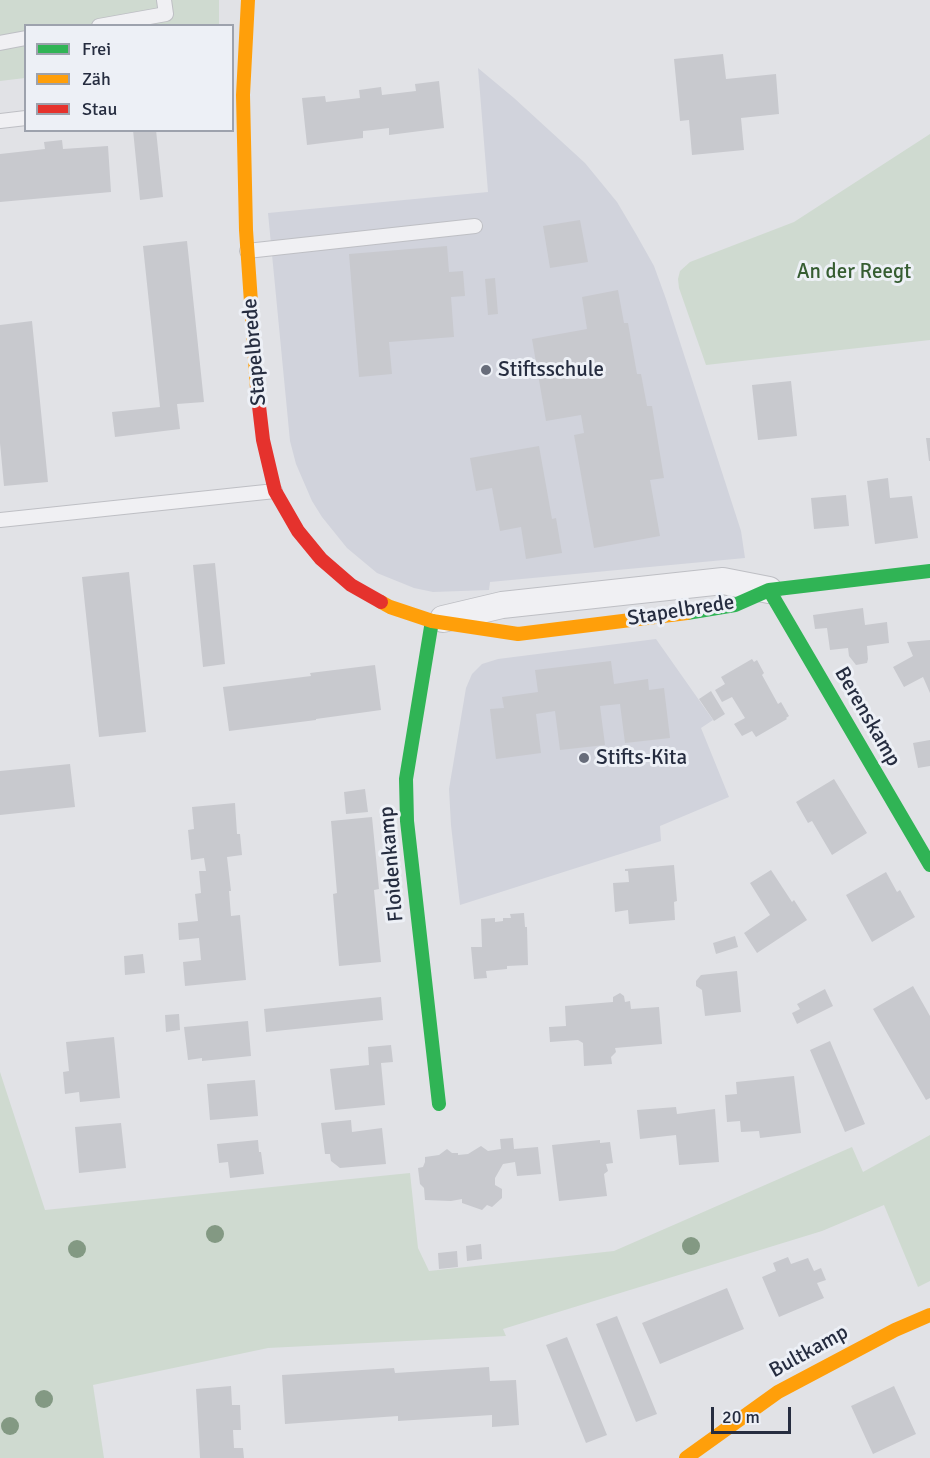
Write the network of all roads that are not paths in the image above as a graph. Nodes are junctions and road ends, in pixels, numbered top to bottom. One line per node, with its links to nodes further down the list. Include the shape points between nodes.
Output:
1 (164, 0): 3 (lane, via 166,14)
2 (248, 0): 6 (street, Stapelbrede)
3 (110, 24)
4 (24, 38): 5 (lane)
5 (0, 43)
6 (238, 96): 10 (street, Stapelbrede)
7 (24, 118): 8 (lane)
8 (0, 121)
9 (475, 226): 10 (lane)
10 (247, 251): 11 (street, Stapelbrede, via 257,389)
11 (275, 491): 12 (lane); 15 (street, Stapelbrede, via 298,531 351,585 390,607)
12 (0, 520)
13 (930, 571): 14 (street)
14 (769, 590): 15 (street, Stapelbrede, via 723,580 502,605); 16 (street, Berenskamp)
15 (432, 621): 17 (street, Floidenkamp, via 406,778 407,821)
16 (930, 865)
17 (439, 1104)
18 (930, 1315): 19 (street, Bultkamp, via 778,1392)
19 (686, 1458)

